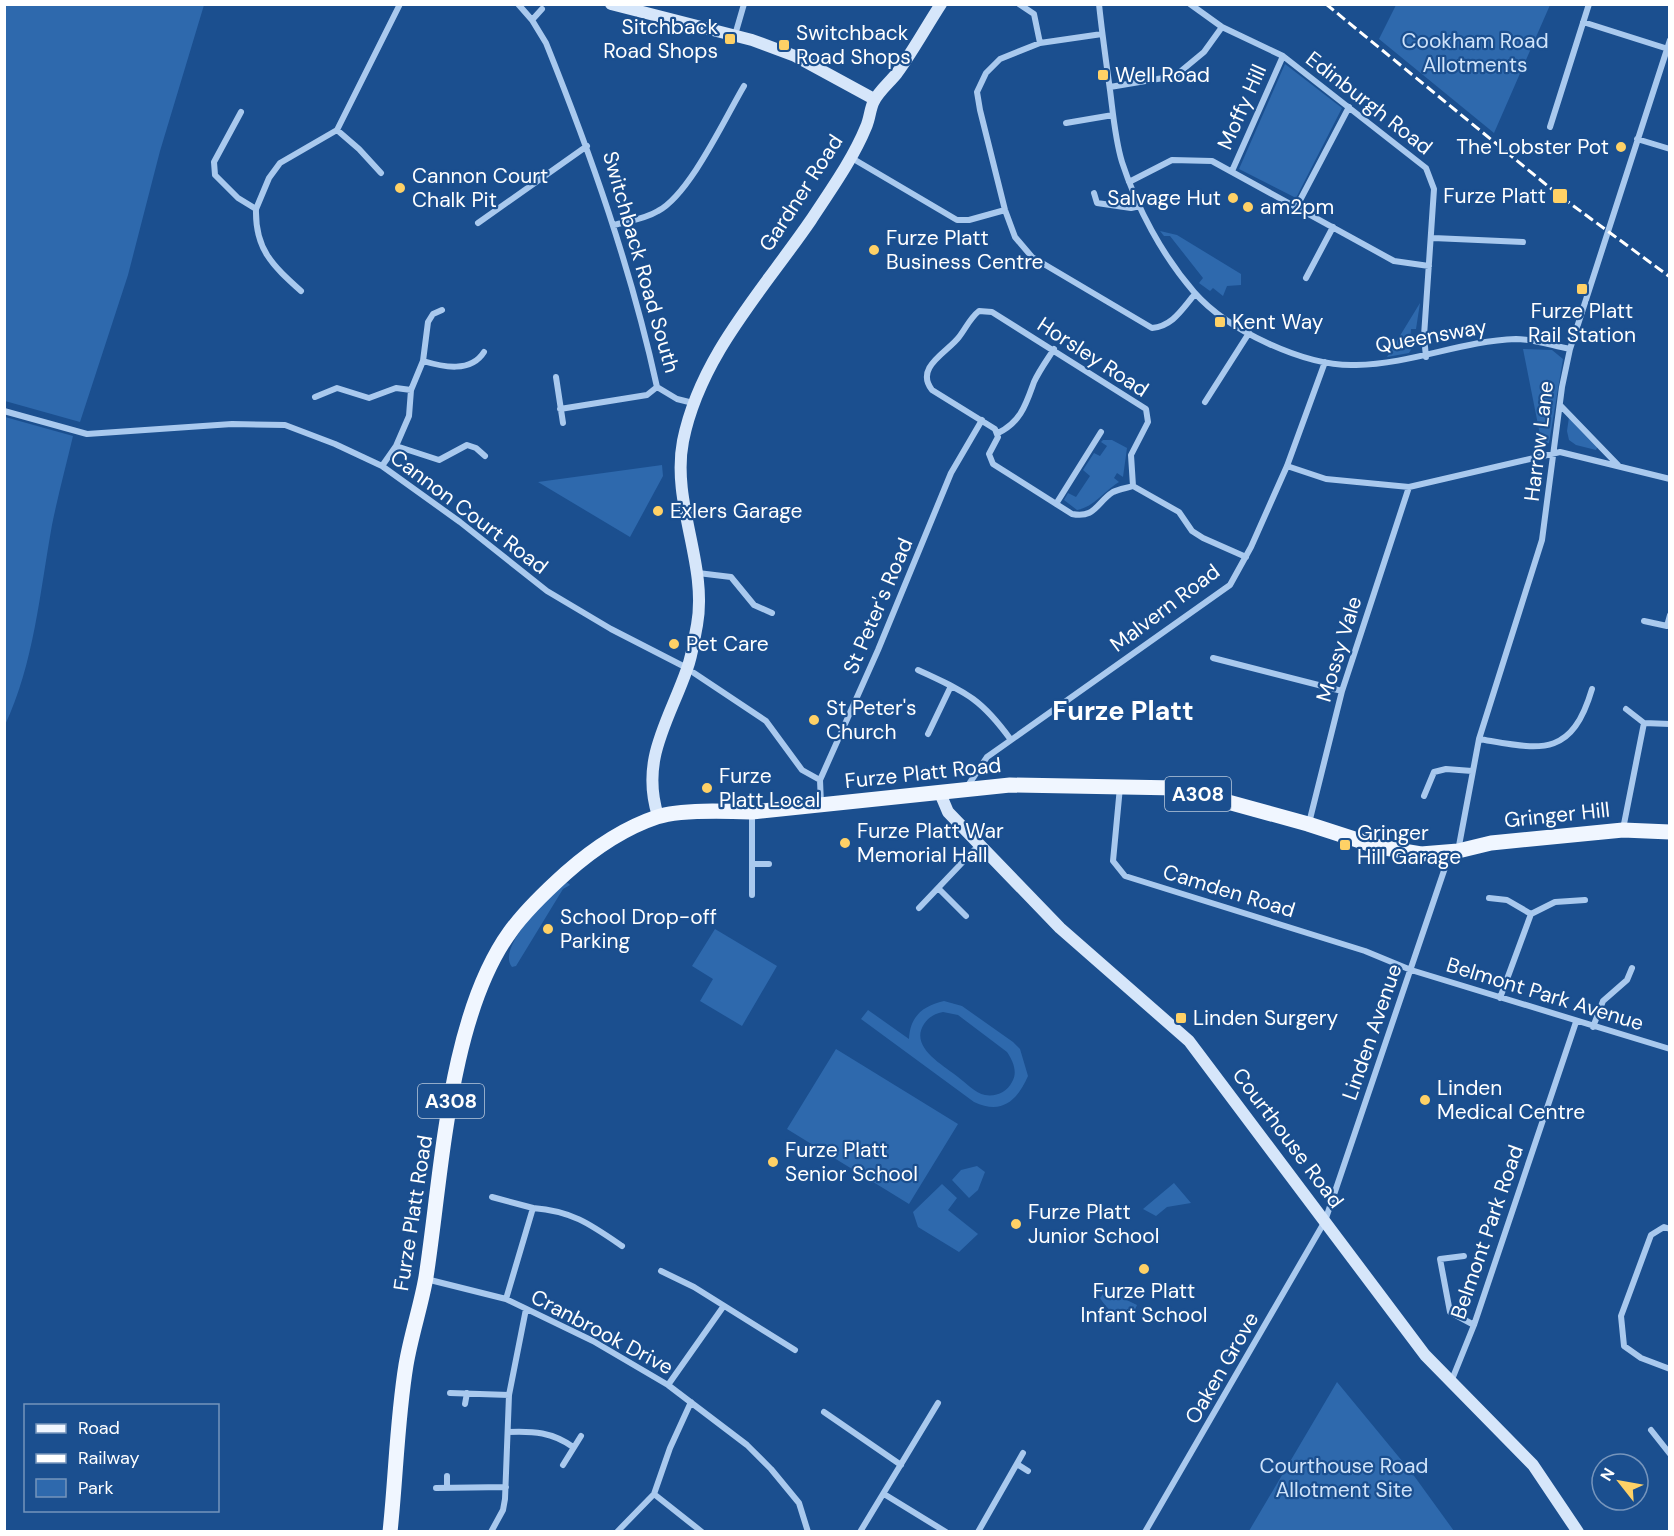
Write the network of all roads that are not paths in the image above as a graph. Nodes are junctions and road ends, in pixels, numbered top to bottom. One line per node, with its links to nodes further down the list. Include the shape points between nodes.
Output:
1 (400, 4): 28 (street)
2 (518, 4): 11 (street, Switchback Road South)
3 (611, 4): 14 (street)
4 (744, 4): 14 (street)
5 (941, 4): 22 (street, Gardner Road, via 893,79)
6 (1019, 4): 17 (street, via 1034,14)
7 (1099, 4): 15 (street, Queensway)
8 (1190, 4): 13 (street, Edinburgh Road)
9 (1590, 4): 12 (street)
10 (542, 9): 11 (street)
11 (532, 20): 30 (street, Switchback Road South, via 546,43)
12 (1583, 22): 18 (street); 27 (street)
13 (1222, 27): 19 (street, Edinburgh Road); 21 (street, via 1197,59 1175,76)
14 (735, 34): 22 (street, via 795,56)
15 (1102, 34): 17 (street); 21 (street, Queensway)
16 (1670, 40): 18 (street, Harrow Lane)
17 (1040, 43): 40 (street, via 1000,59 977,92)
18 (1665, 48): 29 (street, Harrow Lane)
19 (1282, 56): 23 (street, Edinburgh Road); 33 (street, Moffy Hill)
20 (744, 86): 42 (street, via 690,178 672,200 660,211)
21 (1110, 87): 25 (street, Queensway)
22 (874, 99): 32 (street, Gardner Road)
23 (1349, 107): 38 (street); 44 (street, Edinburgh Road, via 1426,168 1434,189)
24 (241, 112): 39 (street, via 214,162 215,175 238,198)
25 (1113, 115): 26 (street); 35 (street, Queensway)
26 (1066, 123)
27 (1550, 127)
28 (337, 130): 34 (street); 39 (street, via 280,163)
29 (1637, 139): 31 (street); 52 (street, Harrow Lane)
30 (586, 146): 41 (street); 42 (street, Switchback Road South)
31 (1670, 149)
32 (850, 157): 40 (street, via 957,220); 63 (street, Gardner Road, via 750,304 707,372)
33 (1232, 171): 35 (street, via 1212,161 1172,160); 38 (street)
34 (381, 173)
35 (1129, 182): 37 (street, Queensway)
36 (1094, 193): 37 (street, via 1097,202)
37 (1140, 206): 49 (street, Queensway, via 1165,252)
38 (1297, 206): 43 (street)
39 (256, 209): 48 (street, via 256,231 262,248 272,264)
40 (1005, 210): 49 (street, via 1015,237 1032,257 1152,328 1165,327)
41 (478, 224)
42 (614, 225): 59 (street, Switchback Road South, via 642,318)
43 (1333, 227): 46 (street, via 1394,261); 47 (street)
44 (1433, 238): 45 (street); 46 (street, Edinburgh Road)
45 (1523, 242)
46 (1429, 266): 55 (street, Edinburgh Road)
47 (1306, 278)
48 (301, 291)
49 (1195, 294): 51 (street, Queensway)
50 (442, 310): 56 (street, via 428,322)
51 (1249, 333): 57 (street, Queensway, via 1279,349); 62 (street)
52 (1570, 349): 55 (street, Queensway, via 1518,339 1474,343); 64 (street, Harrow Lane)
53 (1054, 350): 67 (street, Horsley Road, via 992,312 983,310 975,314 957,340 940,352 927,378 932,390); 70 (street, via 1016,421); 78 (street, Horsley Road, via 1146,409 1148,422 1131,455)
54 (484, 352): 56 (street, via 471,363 448,368)
55 (1426, 357): 57 (street, Queensway, via 1353,366)
56 (423, 361): 60 (street)
57 (1325, 362): 75 (street, Malvern Road)
58 (555, 377): 65 (street)
59 (657, 387): 63 (street, Switchback Road South); 65 (street, via 646,395)
60 (411, 390): 61 (street, via 396,388 369,398 337,387); 71 (street, via 410,416)
61 (315, 397)
62 (1205, 402)
63 (693, 404): 82 (street, via 680,465)
64 (1560, 405): 72 (street, Harrow Lane); 76 (street)
65 (560, 409): 68 (street)
66 (4, 411): 74 (street, Cannon Court Road, via 87,434 232,424 285,425)
67 (982, 420): 70 (street); 100 (street, St Peter's Road, via 957,460)
68 (563, 423)
69 (1101, 432): 80 (street)
70 (998, 433): 80 (street, via 989,454 991,462)
71 (396, 446): 73 (street, via 439,460 466,445); 74 (street)
72 (1554, 454): 76 (street, via 1560,452); 79 (street); 97 (street, Harrow Lane, via 1542,540)
73 (485, 456)
74 (382, 466): 89 (street, Cannon Court Road, via 547,591)
75 (1287, 466): 79 (street, via 1326,479); 81 (street, Malvern Road)
76 (1618, 466): 77 (street)
77 (1670, 479)
78 (1132, 486): 80 (street, via 1113,493 1093,513 1081,516); 81 (street, via 1179,512 1192,531 1203,538)
79 (1409, 487): 92 (street, Mossy Vale)
80 (1056, 504)
81 (1246, 557): 98 (street, Malvern Road, via 1230,585)
82 (697, 573): 83 (street, via 731,577 754,605); 89 (street, via 697,623)
83 (772, 614)
84 (1670, 615): 86 (street)
85 (1644, 621): 86 (street)
86 (1668, 626)
87 (1213, 658): 92 (street)
88 (918, 670): 90 (street)
89 (691, 671): 100 (street, Cannon Court Road, via 766,722 802,770); 107 (street, via 658,739 652,775)
90 (951, 686): 96 (street); 98 (street, via 990,711)
91 (1592, 689): 97 (street, via 1586,709 1561,742 1536,748)
92 (1342, 691): 108 (street, Mossy Vale)
93 (1626, 710): 94 (street)
94 (1644, 723): 95 (street); 109 (street)
95 (1670, 724)
96 (928, 734)
97 (1479, 739): 99 (street, Harrow Lane)
98 (1011, 740): 102 (street, Malvern Road, via 987,757)
99 (1472, 771): 104 (street, via 1434,772); 112 (street, Harrow Lane)
100 (820, 780): 105 (street, St Peter's Road)
101 (1120, 787): 102 (main road, Furze Platt Road / A308, via 1010,784); 108 (main road, Furze Platt Road / A308, via 1177,788); 123 (street, Camden Road, via 1113,861 1125,876 1365,951)
102 (965, 790): 103 (main road, Furze Platt Road / A308)
103 (940, 793): 105 (main road, Furze Platt Road / A308); 111 (street, Courthouse Road, via 948,812)
104 (1424, 796)
105 (820, 805): 106 (main road, Furze Platt Road / A308)
106 (752, 812): 107 (main road, Furze Platt Road / A308, via 720,810); 113 (street)
107 (658, 816): 135 (main road, Furze Platt Road / A308, via 616,836 569,870 509,933 494,960 464,1036 438,1182)
108 (1308, 824): 112 (main road, Furze Platt Road / A308, via 1379,847 1421,854)
109 (1623, 830): 110 (main road, Gringer Hill / A308); 112 (main road, Gringer Hill / A308, via 1491,843)
110 (1670, 832)
111 (978, 846): 115 (street); 130 (street, Courthouse Road, via 1060,928 1189,1041)
112 (1454, 852): 123 (street, Linden Avenue)
113 (752, 864): 114 (street); 116 (street)
114 (769, 864)
115 (938, 888): 119 (street); 121 (street)
116 (752, 895)
117 (1489, 898): 120 (street, via 1508,900)
118 (1585, 900): 120 (street, via 1555,902)
119 (919, 908)
120 (1531, 914): 124 (street)
121 (966, 916)
122 (1632, 968): 126 (street, via 1627,980 1603,1001)
123 (1410, 970): 124 (street, Belmont Park Avenue); 130 (street, Linden Avenue)
124 (1500, 998): 125 (street, Belmont Park Avenue)
125 (1576, 1022): 126 (street, Belmont Park Avenue); 139 (street, Belmont Park Road)
126 (1593, 1027): 127 (street, Belmont Park Avenue)
127 (1670, 1049)
128 (492, 1197): 129 (street)
129 (533, 1208): 132 (street, via 560,1210 583,1219); 136 (street)
130 (1325, 1221): 142 (street, Courthouse Road, via 1425,1355); 175 (street, Oaken Grove)
131 (1670, 1229): 141 (street, via 1664,1227 1651,1235 1621,1316 1624,1346 1641,1358)
132 (622, 1246)
133 (1464, 1256): 139 (street, via 1440,1259 1443,1286 1450,1312)
134 (662, 1271): 137 (street)
135 (426, 1279): 136 (street, Cranbrook Drive); 167 (main road, Furze Platt Road / A308, via 406,1365)
136 (506, 1299): 138 (street, Cranbrook Drive)
137 (723, 1307): 140 (street); 143 (street)
138 (526, 1309): 143 (street, Cranbrook Drive, via 603,1346); 146 (street)
139 (1474, 1325): 142 (street, Belmont Park Road)
140 (795, 1350)
141 (1670, 1369)
142 (1451, 1383): 176 (street, Courthouse Road, via 1533,1465)
143 (668, 1385): 147 (street, Cranbrook Drive)
144 (450, 1393): 145 (street)
145 (467, 1394): 146 (street); 149 (street)
146 (508, 1395): 152 (street)
147 (691, 1402): 165 (street); 171 (street, Cranbrook Drive, via 771,1468 799,1503)
148 (938, 1403): 159 (street)
149 (465, 1404)
150 (824, 1412): 159 (street)
151 (1651, 1430): 156 (street)
152 (508, 1432): 154 (street, via 536,1431 559,1437); 163 (street)
153 (581, 1436): 154 (street)
154 (573, 1447): 158 (street)
155 (1023, 1453): 157 (street)
156 (1670, 1454)
157 (1017, 1464): 160 (street); 174 (street)
158 (564, 1465)
159 (901, 1465): 166 (street)
160 (1028, 1471)
161 (447, 1476): 162 (street)
162 (447, 1487): 163 (street); 164 (street)
163 (506, 1487): 168 (street, via 503,1510)
164 (436, 1488)
165 (654, 1494): 169 (street); 170 (street)
166 (884, 1494): 172 (street); 173 (street)
167 (390, 1532)
168 (491, 1532)
169 (617, 1532)
170 (702, 1532)
171 (808, 1532)
172 (860, 1532)
173 (946, 1532)
174 (978, 1532)
175 (1145, 1532)
176 (1578, 1532)

